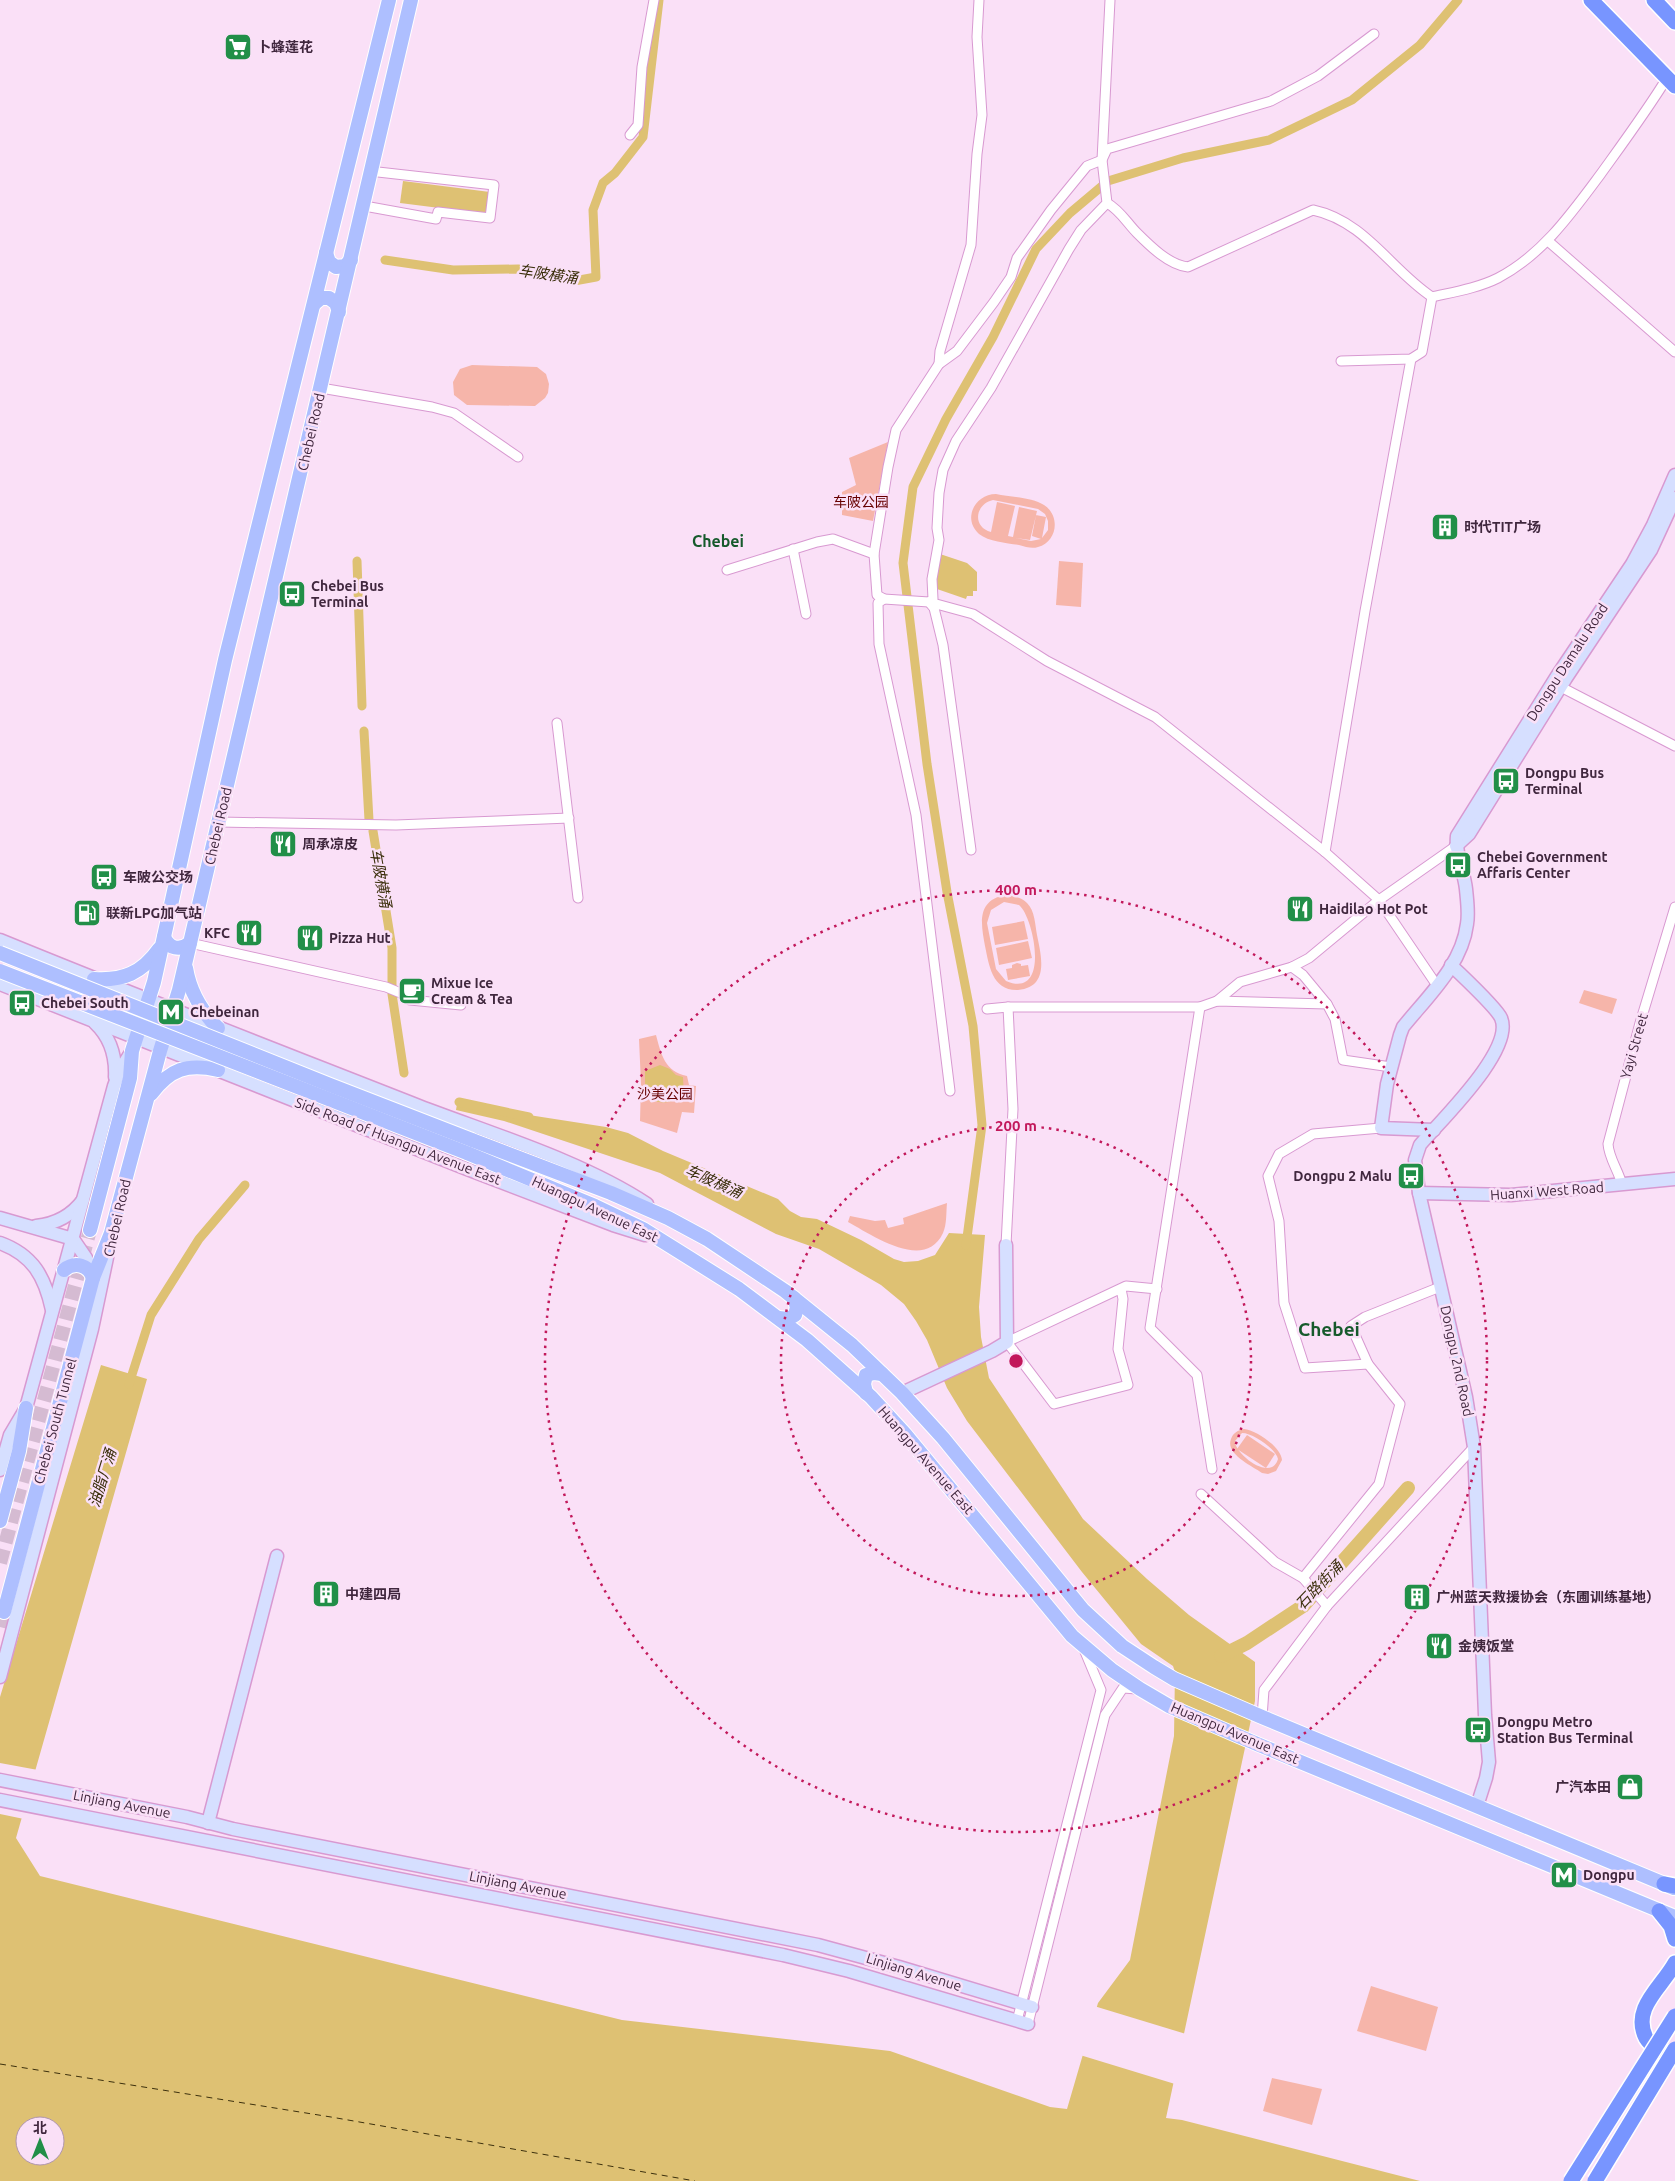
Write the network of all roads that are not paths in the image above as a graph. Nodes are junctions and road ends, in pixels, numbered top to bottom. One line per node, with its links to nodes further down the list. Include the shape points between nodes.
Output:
1 (390, 0): 17 (main road, Chebei Road)
2 (411, 0): 18 (main road, Chebei Road)
3 (654, 0): 11 (street, via 642,67 638,125)
4 (979, 0): 25 (street, via 977,36 982,115 971,245)
5 (1110, 0): 12 (street)
6 (1591, 0): 10 (highway)
7 (1654, 0): 8 (highway)
8 (1675, 22)
9 (1374, 34): 12 (street, via 1318,76 1271,101 1107,149)
10 (1671, 82): 16 (street)
11 (630, 135)
12 (1102, 160): 14 (street); 25 (street, via 1087,166 1051,210 1017,258 1012,277 994,302 957,351)
13 (378, 172): 15 (street, via 494,185 490,218 438,212 436,219)
14 (1107, 203): 19 (street, via 1115,207 1161,254 1179,266 1188,267 1313,210 1328,213 1376,244 1404,276); 35 (street, via 1081,230 1069,249 991,388 956,440 942,470 933,599)
15 (370, 207)
16 (1548, 241): 19 (street, via 1488,283); 22 (street)
17 (326, 253): 18 (main road, via 329,262 336,267 345,266); 20 (main road, Chebei Road)
18 (352, 260): 21 (main road, Chebei Road)
19 (1432, 297): 23 (street, via 1422,352)
20 (314, 304): 21 (main road, via 321,298 329,298 336,303); 49 (main road, Chebei Road, via 225,660)
21 (339, 312): 26 (main road, Chebei Road)
22 (1675, 352)
23 (1411, 359): 24 (street); 44 (street)
24 (1341, 361)
25 (939, 364): 32 (street, via 896,430)
26 (321, 388): 27 (street, via 432,406 454,413); 41 (main road, Chebei Road)
27 (518, 457)
28 (1675, 476): 30 (main road, Dongpu Damalu Road)
29 (1675, 498): 30 (main road, Dongpu Damalu Road)
30 (1668, 512): 37 (main road, Dongpu Damalu Road)
31 (793, 549): 32 (street, via 833,539); 33 (street); 36 (street)
32 (874, 554): 34 (street, via 877,595)
33 (727, 570)
34 (884, 599): 35 (street); 80 (street, via 878,603 879,644 916,815)
35 (928, 602): 43 (street, via 934,608 943,645); 44 (street, via 973,614 1047,661 1155,717)
36 (806, 614)
37 (1556, 685): 39 (street); 42 (main road, Dongpu Damalu Road, via 1469,834)
38 (556, 724): 40 (street)
39 (1675, 746)
40 (569, 818): 41 (street, via 396,825); 45 (street)
41 (219, 822): 50 (main road, Chebei Road)
42 (1456, 846): 46 (street); 54 (main road, via 1464,877 1468,922)
43 (971, 850)
44 (1325, 852): 46 (street)
45 (578, 898)
46 (1379, 900): 55 (street, via 1309,958); 60 (street)
47 (1675, 908): 85 (street, Yayi Street, via 1608,1144)
48 (0, 940): 51 (main road)
49 (163, 941): 50 (main road, via 175,948); 58 (main road, via 148,962 134,972 117,979); 61 (main road, Chebei Road)
50 (190, 944): 53 (main road, Chebei Road); 64 (street, via 386,987 410,1000)
51 (14, 946): 57 (main road); 59 (main road, via 18,957 16,969)
52 (0, 953): 89 (main road, Huangpu Avenue East, bridge, via 602,1189)
53 (185, 962): 69 (main road, Chebei Road); 71 (main road, via 195,999)
54 (1451, 965): 60 (main road); 83 (main road, Dongpu 2nd Road, via 1498,1013 1502,1019 1502,1031 1482,1074)
55 (1292, 967): 62 (street, via 1240,982); 63 (street, via 1304,975)
56 (0, 971): 94 (main road, Huangpu Avenue East, bridge, via 467,1153 595,1206)
57 (77, 972): 58 (main road); 67 (main road, via 80,994 72,1004)
58 (94, 979): 61 (main road)
59 (0, 983): 67 (main road, Side Road of Huangpu Avenue East)
60 (1438, 987): 76 (main road, via 1404,1027)
61 (149, 1000): 69 (main road); 73 (main road, Chebei Road)
62 (1217, 1001): 63 (street); 66 (street)
63 (1327, 1004): 76 (street, via 1335,1019 1344,1060)
64 (461, 1005)
65 (1008, 1007): 66 (street); 68 (street); 96 (street, via 1013,1109)
66 (1200, 1007): 101 (street)
67 (62, 1008): 70 (main road, Side Road of Huangpu Avenue East)
68 (987, 1009)
69 (173, 1010): 71 (main road); 74 (main road, Chebei Road)
70 (91, 1020): 73 (main road, Side Road of Huangpu Avenue East); 78 (main road, via 106,1035 113,1049)
71 (218, 1028): 72 (main road)
72 (239, 1036): 75 (main road); 77 (main road, via 228,1042)
73 (134, 1045): 74 (main road, Side Road of Huangpu Avenue East); 78 (main road, Chebei Road); 91 (main road, via 130,1078)
74 (161, 1048): 77 (main road, Side Road of Huangpu Avenue East); 81 (main road, Chebei Road)
75 (281, 1052): 79 (main road, via 265,1066 262,1078); 89 (main road, via 582,1170 631,1193)
76 (1391, 1067): 82 (main road)
77 (222, 1071): 79 (main road, Side Road of Huangpu Avenue East); 81 (main road, via 185,1067 157,1085)
78 (114, 1086): 87 (main road, Chebei Road)
79 (265, 1088): 94 (main road, Side Road of Huangpu Avenue East, via 613,1225)
80 (950, 1091)
81 (146, 1104): 92 (main road, Chebei Road)
82 (1381, 1128): 83 (main road); 106 (street, via 1313,1134 1279,1154 1268,1176 1279,1221 1284,1304 1305,1368)
83 (1434, 1130): 86 (main road, Dongpu 2nd Road, via 1416,1153)
84 (1675, 1179): 85 (main road, Huanxi West Road)
85 (1622, 1185): 86 (main road, Huanxi West Road, via 1510,1195)
86 (1419, 1194): 99 (main road, Dongpu 2nd Road)
87 (84, 1198): 90 (main road, via 61,1219); 93 (main road, Chebei Road)
88 (0, 1218): 90 (main road)
89 (668, 1218): 102 (main road, Huangpu Avenue East, via 707,1239)
90 (32, 1226): 93 (main road)
91 (90, 1230)
92 (112, 1233): 98 (main road, Chebei South Tunnel); 120 (main road, Chebei Road, via 94,1320)
93 (73, 1239): 97 (main road, Chebei Road); 98 (main road, via 86,1258)
94 (661, 1239): 104 (main road, Huangpu Avenue East)
95 (0, 1244): 103 (main road, via 22,1253 34,1264 47,1291)
96 (1006, 1245): 105 (main road)
97 (64, 1270): 98 (main road, via 72,1265 81,1265); 103 (main road, Chebei Road)
98 (93, 1278): 119 (main road, Chebei South Tunnel)
99 (1440, 1287): 106 (street, via 1365,1317 1351,1326); 111 (main road, Dongpu 2nd Road, via 1466,1397)
100 (1121, 1289): 101 (street, via 1126,1286); 105 (street); 105 (street, via 1118,1349 1128,1386 1054,1404)
101 (1157, 1289): 112 (street, via 1150,1328 1197,1375)
102 (794, 1298): 104 (main road, via 798,1307 796,1315 788,1319); 107 (main road, Huangpu Avenue East)
103 (52, 1313): 110 (main road, Chebei Road)
104 (779, 1318): 108 (main road, Huangpu Avenue East)
105 (1007, 1342): 109 (main road)
106 (1368, 1364): 117 (street, via 1400,1404 1379,1484)
107 (882, 1374): 108 (main road, via 866,1375); 109 (main road, Huangpu Avenue East)
108 (866, 1393): 122 (main road, Huangpu Avenue East, via 924,1454 1045,1605)
109 (902, 1393): 125 (main road, Huangpu Avenue East, via 943,1438 1083,1610 1122,1646 1174,1679)
110 (26, 1408): 113 (main road, Chebei Road, via 10,1435); 115 (main road, via 19,1451)
111 (1474, 1447): 118 (street); 129 (main road, Dongpu 2nd Road, via 1489,1762)
112 (1212, 1469)
113 (0, 1470)
114 (1201, 1494): 117 (street, via 1275,1562)
115 (0, 1521)
116 (277, 1556): 130 (main road)
117 (1303, 1578): 118 (street)
118 (1327, 1606): 125 (street, via 1264,1690)
119 (4, 1612)
120 (14, 1626): 121 (main road); 123 (main road, Chebei Road)
121 (0, 1634)
122 (1082, 1645): 124 (main road, Huangpu Avenue East); 126 (street, via 1101,1690)
123 (0, 1677)
124 (1140, 1689): 126 (street, via 1123,1688); 134 (main road, Huangpu Avenue East, via 1169,1706 1257,1744)
125 (1262, 1717): 129 (main road, Huangpu Avenue East)
126 (1096, 1732): 142 (street)
127 (0, 1780): 130 (main road, Linjiang Avenue)
128 (0, 1800): 133 (main road, Linjiang Avenue)
129 (1476, 1806): 132 (main road, Huangpu Avenue East)
130 (208, 1823): 131 (main road, Linjiang Avenue)
131 (482, 1878): 133 (main road, via 486,1887); 136 (main road, Linjiang Avenue)
132 (1671, 1886)
133 (479, 1895): 137 (main road, Linjiang Avenue)
134 (1659, 1910): 135 (main road, Huangpu Avenue East); 138 (highway)
135 (1675, 1917)
136 (684, 1918): 137 (main road, via 677,1925); 140 (main road, Linjiang Avenue, via 826,1947)
137 (682, 1935): 141 (main road, Linjiang Avenue, via 816,1962)
138 (1675, 1940)
139 (1675, 1963): 146 (highway, via 1645,2006 1642,2023 1648,2041 1665,2054)
140 (961, 1986): 141 (main road, via 964,1996); 142 (main road, Linjiang Avenue)
141 (956, 2002): 144 (main road, Linjiang Avenue)
142 (1027, 2006): 144 (street)
143 (1675, 2016): 147 (highway, bridge)
144 (1023, 2022)
145 (1675, 2049): 148 (highway, bridge)
146 (1675, 2056)
147 (1570, 2181)
148 (1595, 2181)

